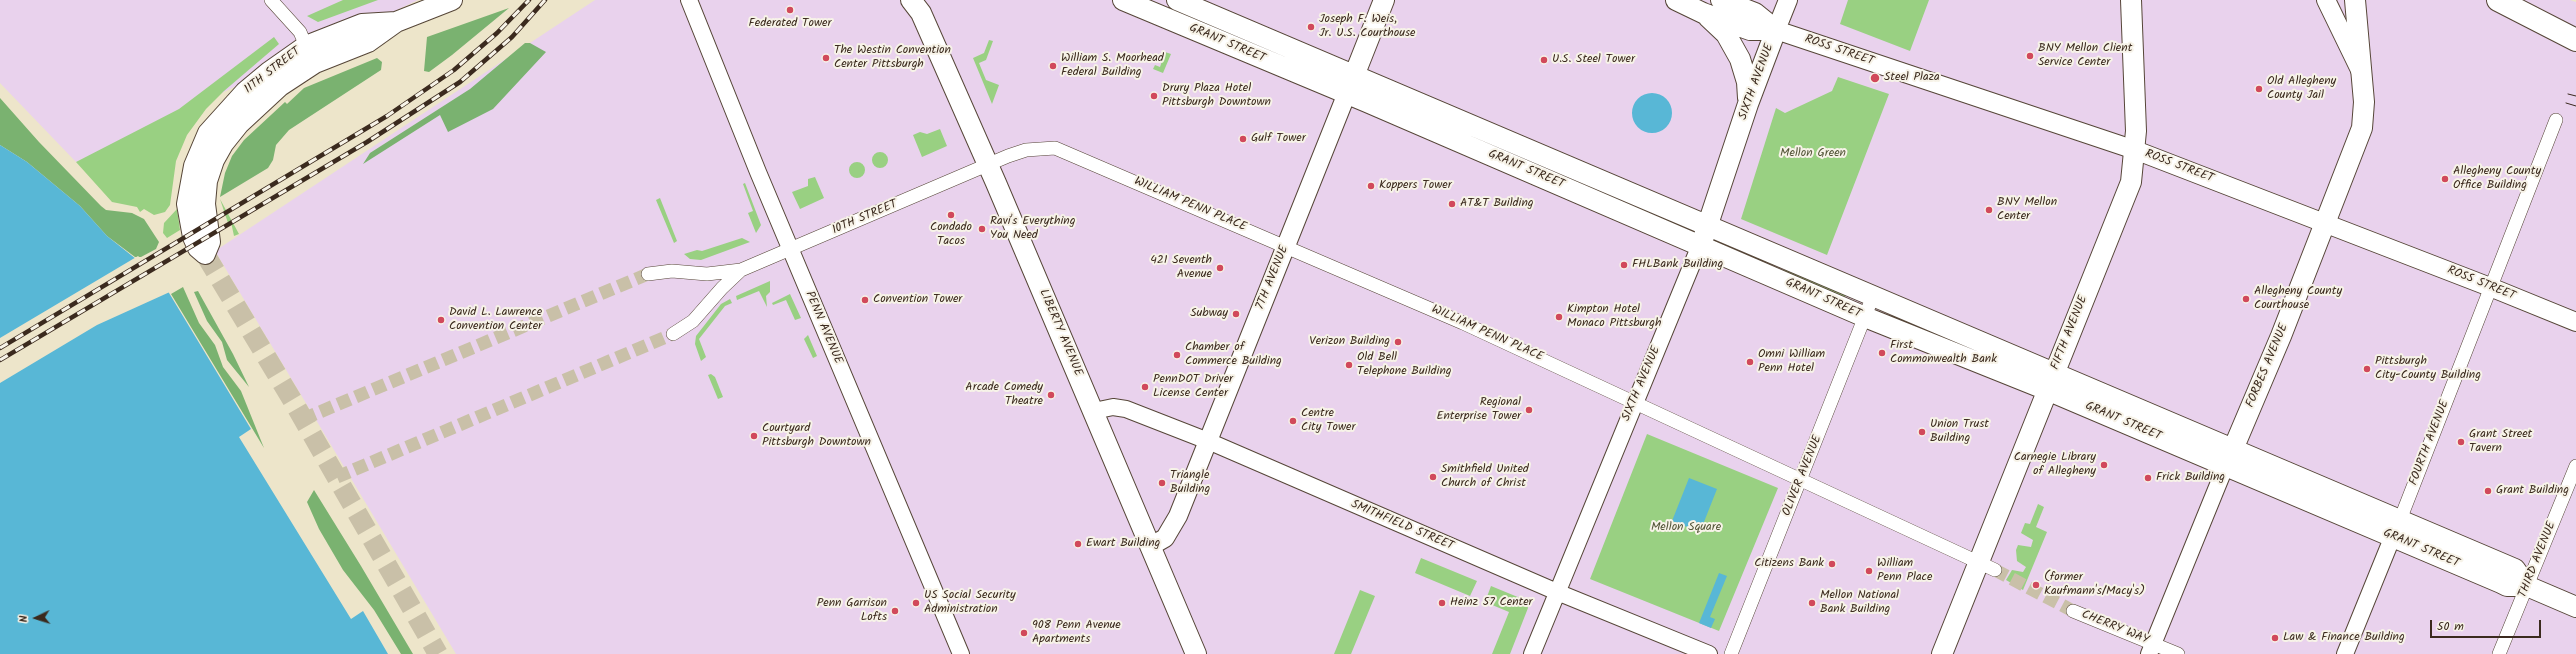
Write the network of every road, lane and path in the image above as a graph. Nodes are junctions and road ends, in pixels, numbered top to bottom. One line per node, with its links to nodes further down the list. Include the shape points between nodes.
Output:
1 (271, 0): 19 (street, via 300,32)
2 (452, 0): 16 (main road, 11TH STREET)
3 (689, 0): 32 (street, PENN AVENUE)
4 (1122, 0): 22 (main road, GRANT STREET)
5 (1177, 0): 20 (main road, GRANT STREET)
6 (1384, 0): 20 (main road, 7TH AVENUE)
7 (1676, 0): 15 (main road)
8 (1720, 0): 17 (main road, via 1756,13)
9 (1788, 0): 17 (main road, SIXTH AVENUE)
10 (2131, 0): 26 (main road, FIFTH AVENUE)
11 (2326, 0): 21 (main road)
12 (2355, 0): 21 (main road, FORBES AVENUE)
13 (2498, 0): 18 (highway)
14 (917, 4): 27 (main road, LIBERTY AVENUE)
15 (1703, 13): 17 (main road, via 1750,30); 23 (main road, via 1726,34 1740,59 1748,82)
16 (396, 22): 19 (main road, 11TH STREET, via 362,24); 24 (main road, 11TH STREET, via 368,42 315,63)
17 (1776, 30): 23 (main road, SIXTH AVENUE); 26 (main road, ROSS STREET)
18 (2576, 40)
19 (306, 46): 24 (main road, 11TH STREET, via 269,72)
20 (1355, 74): 22 (main road, 7TH AVENUE); 29 (main road, GRANT STREET)
21 (2362, 74): 28 (main road, FORBES AVENUE, via 2362,128)
22 (1347, 94): 30 (main road, GRANT STREET); 31 (main road, 7TH AVENUE)
23 (1748, 104): 29 (main road, SIXTH AVENUE)
24 (232, 118): 24 (main road, via 208,133 197,154 188,191 188,219 191,231 198,248 205,254 210,242 205,204 207,181)
25 (2556, 120): 35 (street, FOURTH AVENUE)
26 (2135, 150): 28 (main road, ROSS STREET); 40 (main road, FIFTH AVENUE, via 2131,182)
27 (988, 164): 31 (street, WILLIAM PENN PLACE, via 1026,150 1060,149); 32 (street, 10TH STREET); 42 (main road, LIBERTY AVENUE)
28 (2326, 224): 35 (main road, ROSS STREET); 44 (main road, FORBES AVENUE)
29 (1708, 226): 30 (main road, SIXTH AVENUE); 36 (main road, GRANT STREET)
30 (1700, 245): 37 (main road, GRANT STREET); 41 (street, SIXTH AVENUE)
31 (1286, 247): 41 (street, WILLIAM PENN PLACE, via 1469,325); 43 (main road, 7TH AVENUE)
32 (790, 250): 33 (street, 10TH STREET); 56 (street, PENN AVENUE)
33 (741, 270): 34 (street, 10TH STREET, via 707,274 672,271); 39 (street, 10TH STREET, via 694,321)
34 (648, 274)
35 (2490, 287): 38 (main road, ROSS STREET); 47 (street, FOURTH AVENUE)
36 (1873, 296): 37 (street, OLIVER AVENUE); 40 (main road, GRANT STREET)
37 (1865, 317): 40 (main road, GRANT STREET); 46 (street, OLIVER AVENUE)
38 (2576, 322)
39 (673, 334)
40 (2051, 381): 44 (main road, GRANT STREET); 49 (main road, FIFTH AVENUE)
41 (1634, 402): 46 (street, WILLIAM PENN PLACE); 52 (street, SIXTH AVENUE)
42 (1094, 411): 43 (street, SMITHFIELD STREET, via 1113,406 1126,409); 48 (main road, LIBERTY AVENUE)
43 (1208, 442): 48 (main road, 7TH AVENUE, via 1174,525 1165,538); 52 (street, SMITHFIELD STREET)
44 (2230, 457): 47 (main road, GRANT STREET); 55 (street, FORBES AVENUE)
45 (2576, 466): 51 (street, THIRD AVENUE)
46 (1801, 480): 49 (street, WILLIAM PENN PLACE); 60 (street, OLIVER AVENUE)
47 (2396, 529): 51 (main road, GRANT STREET, via 2515,569); 63 (street, FOURTH AVENUE)
48 (1151, 546): 57 (main road, LIBERTY AVENUE)
49 (1977, 562): 50 (street); 61 (main road, FIFTH AVENUE)
50 (1995, 570)
51 (2527, 586): 53 (main road); 64 (street, THIRD AVENUE)
52 (1557, 592): 58 (street, SIXTH AVENUE); 59 (street, SMITHFIELD STREET)
53 (2576, 607)
54 (2073, 610): 55 (street, CHERRY WAY)
55 (2151, 649): 62 (street, CHERRY WAY)
56 (961, 654)
57 (1196, 654)
58 (1532, 654)
59 (1709, 654)
60 (1731, 654)
61 (1942, 654)
62 (2178, 654)
63 (2345, 654)
64 (2499, 654)

